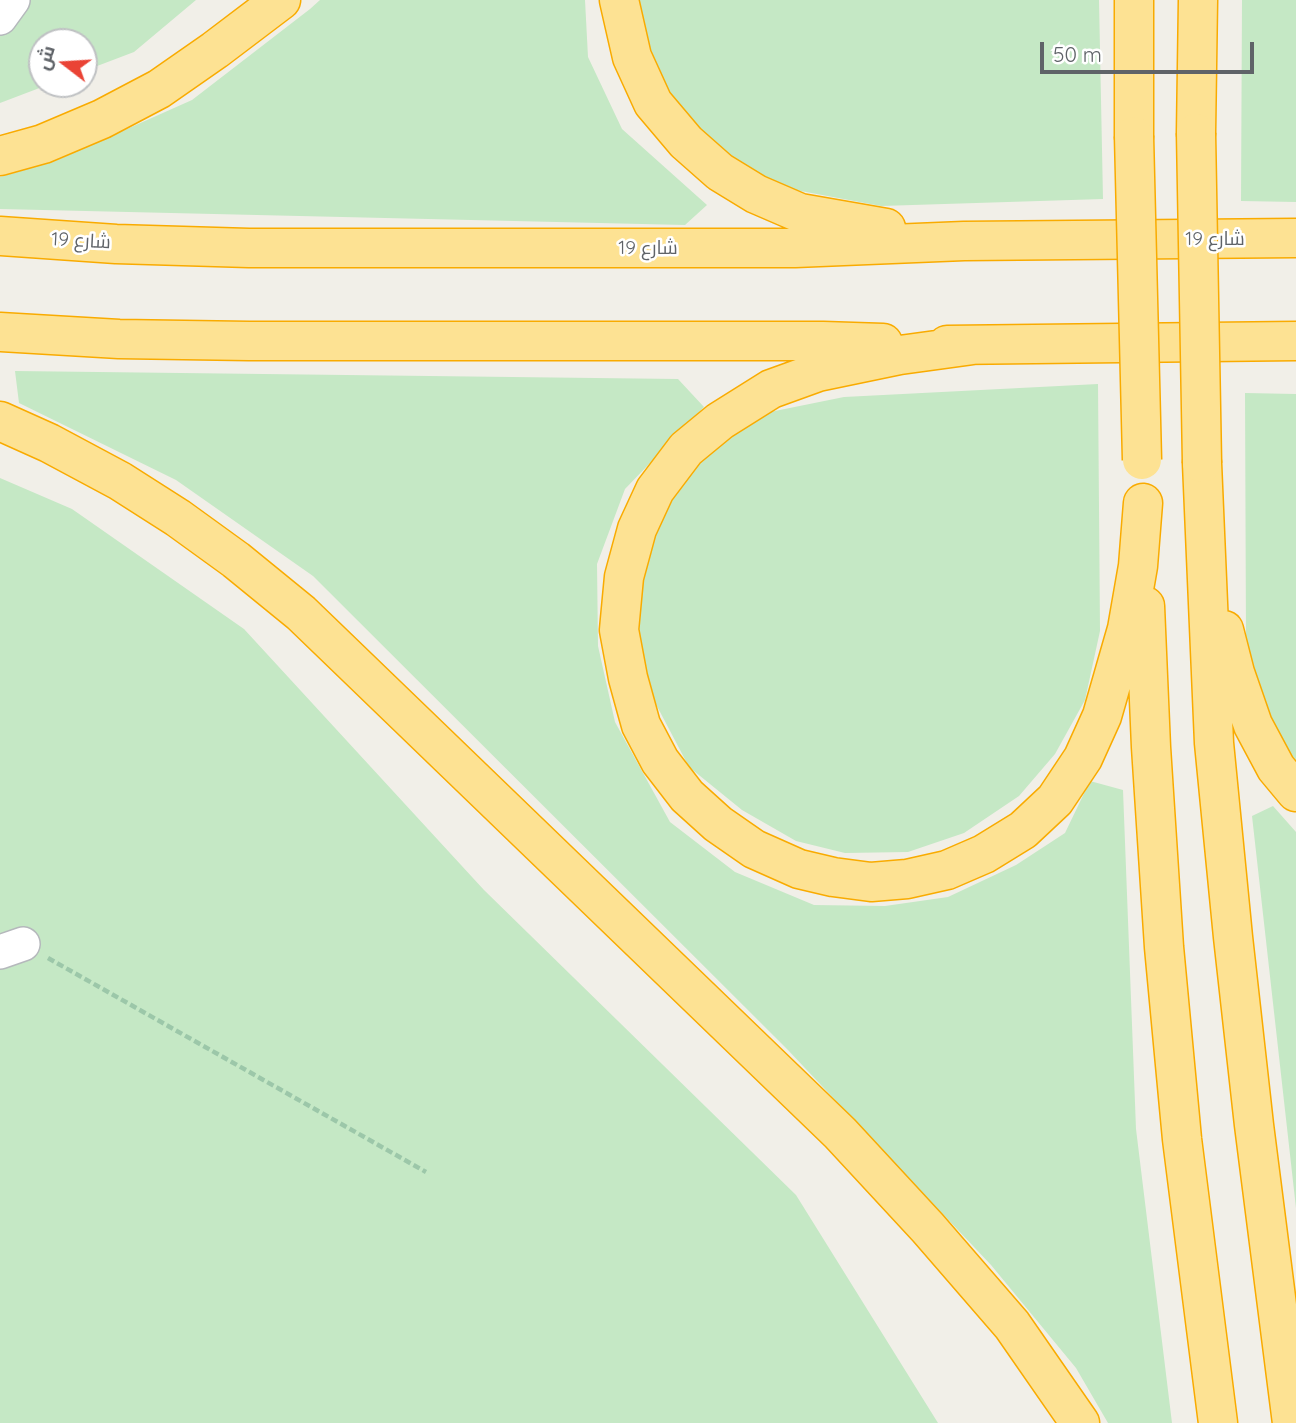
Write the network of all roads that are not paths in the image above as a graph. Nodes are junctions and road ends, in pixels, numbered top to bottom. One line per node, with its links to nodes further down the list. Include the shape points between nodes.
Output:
1 (13, 0): 8 (street)
2 (281, 0): 11 (highway, via 159,89 43,145)
3 (619, 0): 14 (highway, via 632,57 653,103 720,172 800,213)
4 (1116, 0): 10 (highway)
5 (1134, 0): 10 (highway)
6 (1198, 0): 9 (highway)
7 (1209, 0): 9 (highway)
8 (0, 18)
9 (1198, 69): 20 (highway, bridge)
10 (1133, 95): 19 (highway, bridge)
11 (0, 156)
12 (0, 236): 14 (highway, شارع 19, via 250,248 795,248)
13 (1296, 238): 14 (highway, شارع 19)
14 (964, 241)
15 (0, 332): 17 (highway, via 249,341)
16 (1296, 341): 17 (highway)
17 (973, 345): 19 (highway, via 818,372 771,389 686,449 656,490 637,529 624,577 619,630 641,725 660,761 687,796 754,849 799,869 872,882 947,870 1023,830 1055,800 1083,758 1102,716 1127,629)
18 (0, 421): 22 (highway, via 132,488 236,560 301,613 840,1133 1012,1325)
19 (1143, 503): 23 (highway, via 1145,630 1164,947 1182,1139)
20 (1205, 527): 21 (highway, via 1225,634 1253,726 1276,768); 24 (highway, via 1214,743 1254,1125)
21 (1296, 792)
22 (1080, 1423)
23 (1218, 1423)
24 (1292, 1423)

